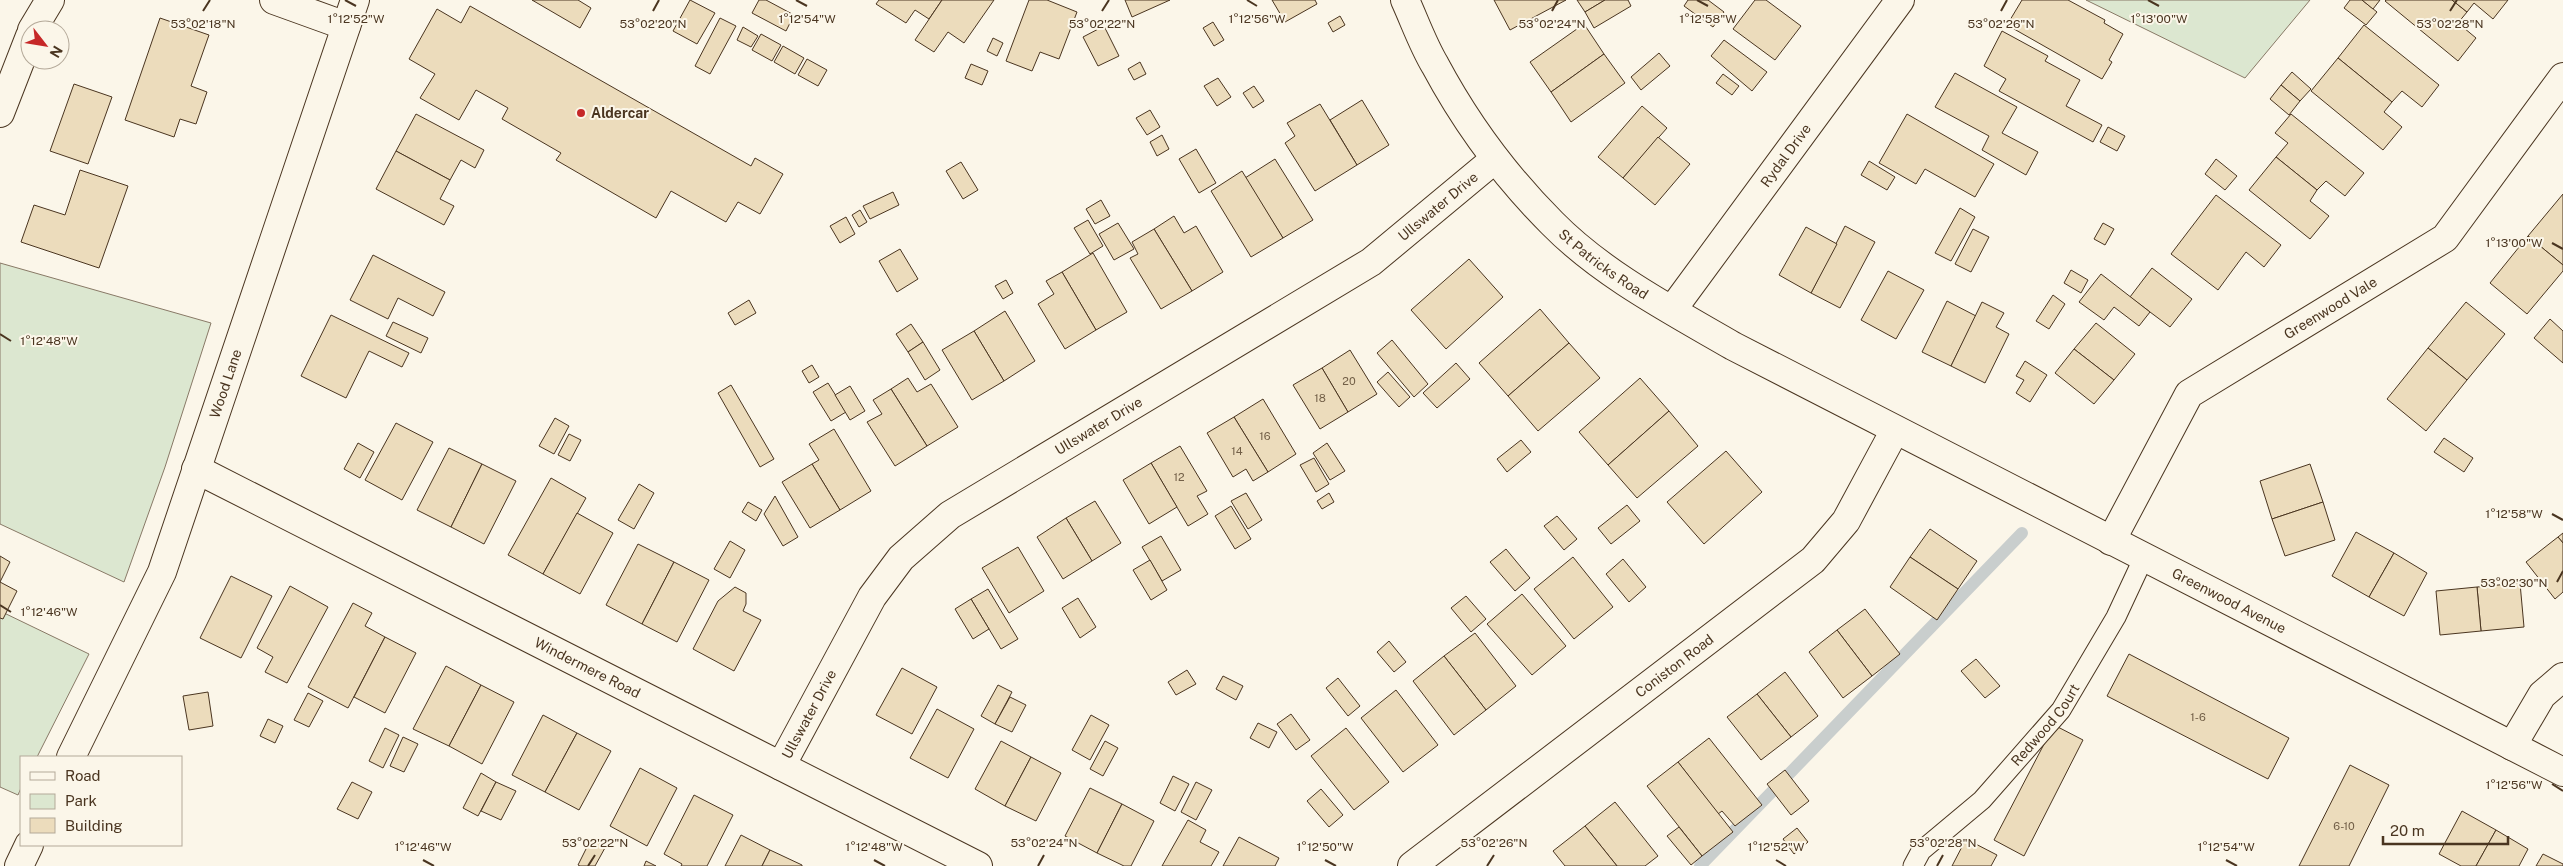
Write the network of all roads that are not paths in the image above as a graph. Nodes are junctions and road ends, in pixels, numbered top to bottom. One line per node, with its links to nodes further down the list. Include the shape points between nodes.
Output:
1 (50, 0): 6 (street)
2 (274, 0): 7 (street)
3 (355, 0): 7 (street, Wood Lane)
4 (1405, 0): 11 (street, St Patricks Road, via 1434,65)
5 (1900, 0): 12 (street, Rydal Drive)
6 (38, 20)
7 (346, 26): 14 (street, Wood Lane)
8 (20, 62): 10 (street)
9 (2563, 77): 15 (street, Greenwood Vale, via 2445,238 2188,394)
10 (0, 113)
11 (1495, 159): 12 (street, St Patricks Road, via 1552,224 1602,265); 20 (street, Ullswater Drive, via 1371,262 950,515 901,558 872,597)
12 (1672, 310): 13 (street, St Patricks Road, via 1733,346)
13 (1895, 430): 15 (street, Greenwood Avenue); 25 (street, Coniston Road, via 1846,520 1813,560)
14 (196, 469): 19 (street, Wood Lane, via 162,572); 20 (street, Windermere Road)
15 (2111, 541): 16 (street, Greenwood Avenue)
16 (2144, 557): 18 (street, Greenwood Avenue); 26 (lane, Redwood Court, via 2116,617 2061,710 1982,800 1921,851)
17 (2563, 677): 18 (street, via 2542,695)
18 (2512, 746): 21 (street, Greenwood Avenue)
19 (71, 756)
20 (781, 766): 24 (street, Windermere Road)
21 (2563, 772)
22 (29, 846): 23 (street)
23 (19, 866)
24 (978, 866)
25 (1412, 866)
26 (1913, 866)

